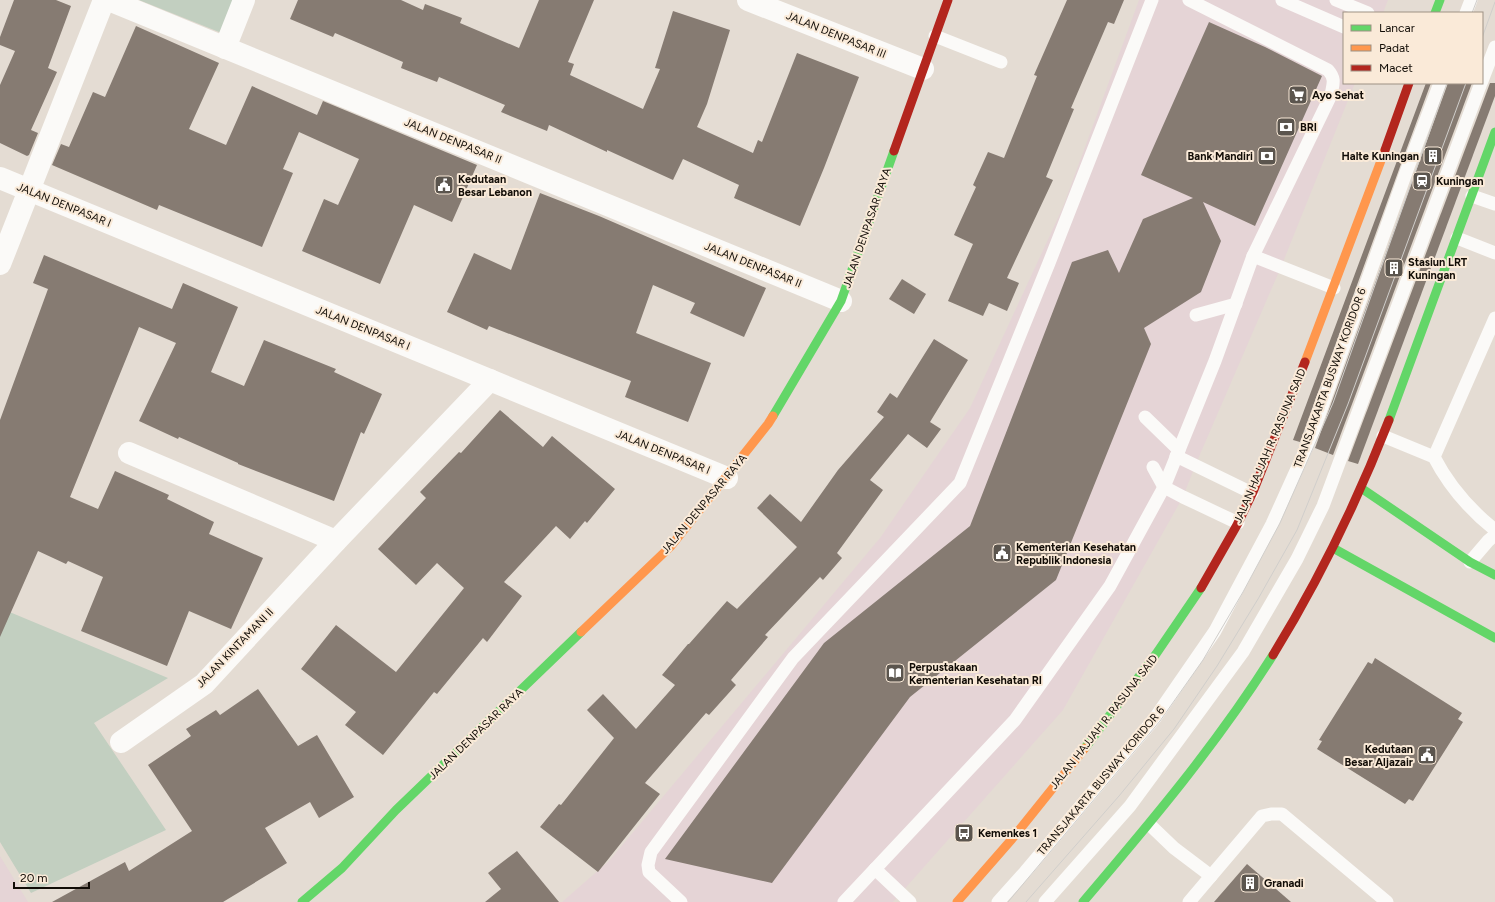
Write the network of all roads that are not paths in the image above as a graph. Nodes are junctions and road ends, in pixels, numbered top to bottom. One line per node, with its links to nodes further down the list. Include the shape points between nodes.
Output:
1 (104, 0): 27 (street)
2 (109, 0): 18 (street, JALAN DENPASAR II)
3 (244, 0): 18 (street)
4 (748, 0): 20 (street, JALAN DENPASAR III)
5 (948, 0): 16 (main road, JALAN DENPASAR RAYA)
6 (1152, 0): 63 (lane, via 960,482 794,658 651,852 649,872)
7 (1189, 0): 32 (lane, via 1321,66 1333,75 1330,94)
8 (1282, 0): 15 (lane)
9 (1336, 0): 12 (lane)
10 (1440, 0): 13 (main road)
11 (1471, 0): 14 (lane)
12 (1365, 9)
13 (1435, 12)
14 (1466, 12)
15 (1343, 27)
16 (935, 36): 19 (lane); 20 (main road, JALAN DENPASAR RAYA)
17 (1495, 47): 21 (lane)
18 (225, 48): 35 (street, JALAN DENPASAR II)
19 (1001, 62)
20 (923, 69): 35 (main road, JALAN DENPASAR RAYA)
21 (1483, 79)
22 (1409, 84): 34 (main road, JALAN HAJJAH R. RASUNA SAID)
23 (1440, 84): 67 (lane, TRANSJAKARTA BUSWAY KORIDOR 6, via 1310,440 1272,524 1215,631 1155,718)
24 (1481, 84): 68 (lane, via 1323,506 1297,559 1243,652 1130,806)
25 (1495, 132): 28 (main road)
26 (0, 178): 27 (street, JALAN DENPASAR I)
27 (29, 190): 33 (street); 39 (street, JALAN DENPASAR I)
28 (1472, 196): 29 (lane); 30 (main road)
29 (1495, 204)
30 (1457, 238): 31 (lane); 41 (main road)
31 (1495, 253)
32 (1253, 256): 34 (lane); 36 (lane)
33 (0, 264)
34 (1334, 288): 49 (main road, JALAN HAJJAH R. RASUNA SAID)
35 (841, 301): 46 (main road, JALAN DENPASAR RAYA, via 768,424)
36 (1236, 304): 37 (lane); 43 (lane)
37 (1196, 315)
38 (1495, 318): 44 (lane)
39 (490, 380): 46 (street, JALAN DENPASAR I); 53 (street, JALAN KINTAMANI II)
40 (1145, 417): 43 (lane)
41 (1383, 436): 44 (lane); 48 (main road)
42 (129, 453): 53 (street)
43 (1178, 453): 47 (lane); 49 (lane)
44 (1434, 457): 51 (lane, via 1465,503)
45 (1153, 467): 47 (lane)
46 (727, 478): 62 (main road, JALAN DENPASAR RAYA, via 671,546 396,810 342,868)
47 (1164, 487): 50 (lane); 60 (lane, via 1110,586 1015,720)
48 (1362, 488): 54 (main road); 55 (main road)
49 (1252, 493): 50 (main road, JALAN HAJJAH R. RASUNA SAID)
50 (1238, 523): 66 (main road, JALAN HAJJAH R. RASUNA SAID, via 1214,567 1170,635 1105,723 994,862)
51 (1495, 530)
52 (1495, 535): 55 (lane)
53 (336, 540): 58 (street, JALAN KINTAMANI II, via 204,684)
54 (1333, 548): 57 (main road); 59 (main road, via 1282,639 1238,710)
55 (1470, 562): 56 (main road)
56 (1495, 575)
57 (1495, 638)
58 (121, 742)
59 (1150, 824): 61 (lane, via 1174,848); 69 (main road)
60 (875, 869): 64 (lane); 65 (lane)
61 (1211, 876): 70 (lane); 71 (lane, via 1262,816 1282,814)
62 (302, 902)
63 (681, 902)
64 (844, 902)
65 (910, 902)
66 (957, 902)
67 (998, 902)
68 (1045, 902)
69 (1083, 902)
70 (1189, 902)
71 (1386, 902)

